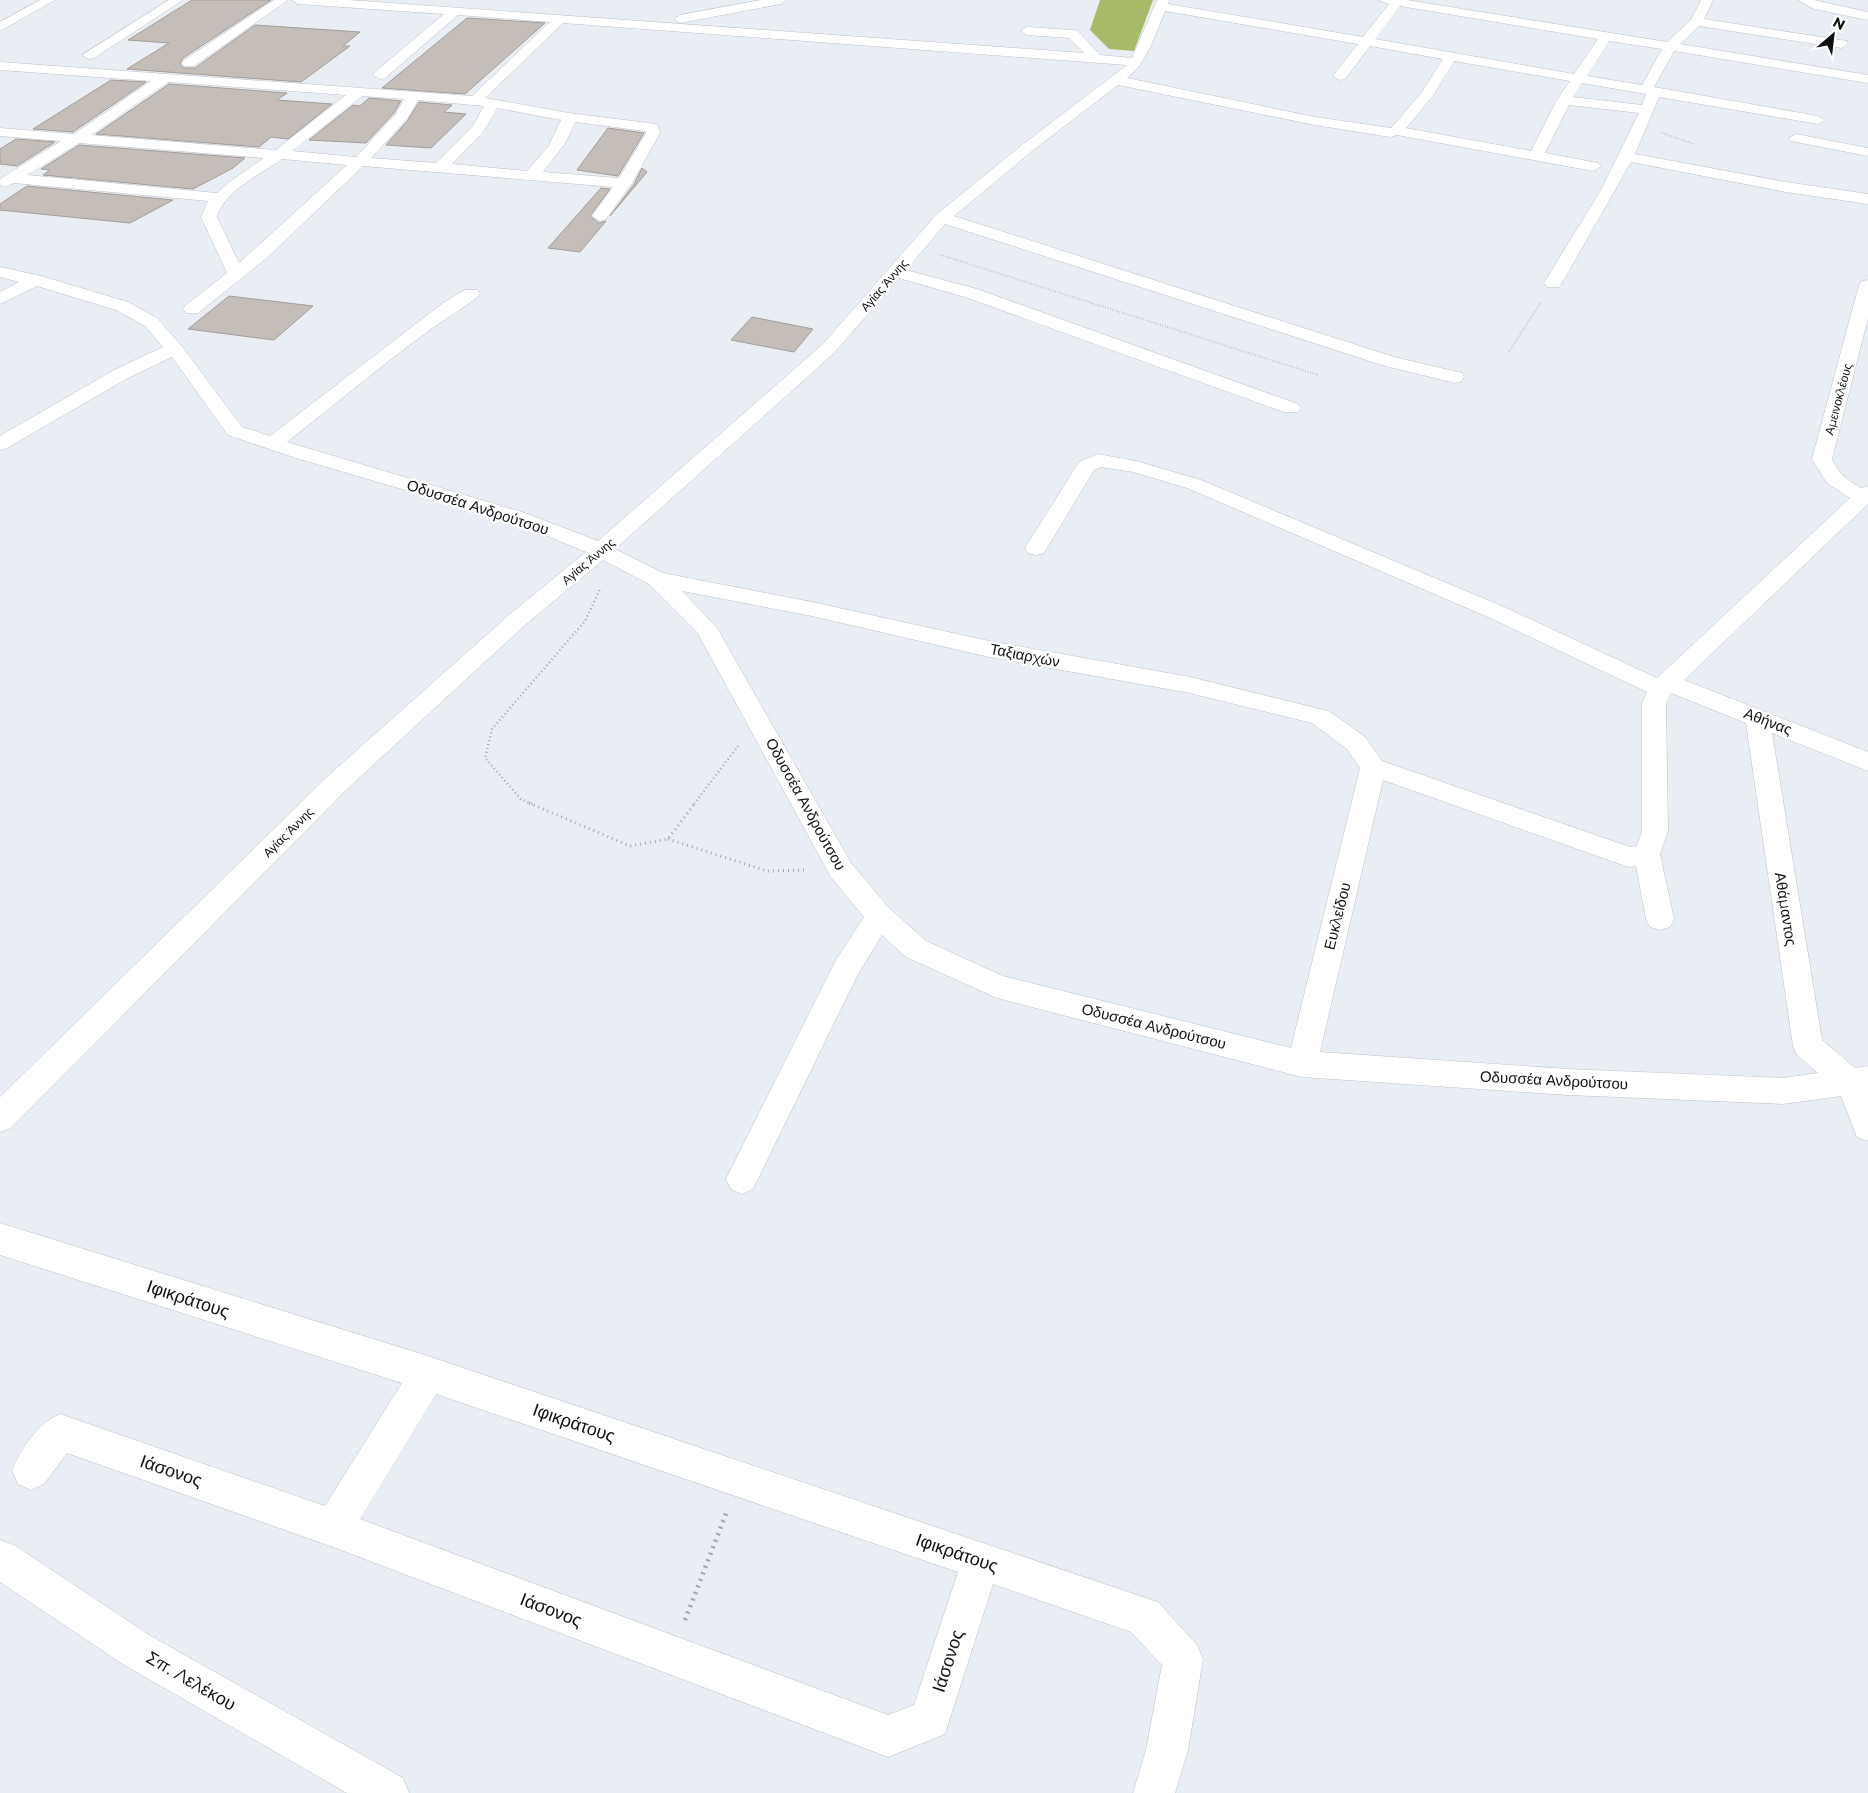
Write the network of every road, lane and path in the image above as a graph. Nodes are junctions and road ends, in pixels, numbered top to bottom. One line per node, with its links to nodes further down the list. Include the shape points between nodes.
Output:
1 (49, 0): 17 (street)
2 (177, 0): 25 (street)
3 (282, 0): 31 (street)
4 (298, 0): 12 (street)
5 (416, 0): 12 (street)
6 (781, 0): 18 (street)
7 (1384, 0): 10 (street)
8 (1707, 0): 16 (street)
9 (1804, 0): 14 (street)
10 (1397, 2): 20 (street); 21 (street)
11 (1161, 3): 21 (street); 30 (street, Αγίας Άννης)
12 (405, 8): 13 (street)
13 (454, 12): 15 (street); 34 (street, via 375,75)
14 (1868, 16)
15 (560, 19): 18 (street); 41 (street)
16 (1696, 22): 22 (street); 23 (street)
17 (0, 26)
18 (649, 26): 28 (street)
19 (1027, 31): 28 (street, via 1074,34)
20 (1606, 36): 23 (street); 36 (street)
21 (1367, 42): 26 (street); 35 (street)
22 (1842, 44)
23 (1670, 47): 38 (street); 42 (street)
24 (73, 54): 25 (street)
25 (89, 55): 27 (street)
26 (1451, 56): 36 (street); 51 (street, via 1427,94)
27 (116, 57)
28 (1096, 58): 30 (street)
29 (171, 61): 31 (street)
30 (1136, 62): 39 (street, Αγίας Άννης)
31 (189, 63): 32 (street)
32 (207, 64)
33 (0, 66): 37 (street)
34 (398, 76)
35 (1340, 76)
36 (1576, 78): 42 (street); 46 (street)
37 (163, 79): 43 (street); 53 (street)
38 (1868, 79)
39 (1115, 80): 51 (street, via 1334,124 1380,132); 68 (street, Αγίας Άννης)
40 (474, 82): 41 (street)
41 (492, 83): 45 (street)
42 (1650, 91): 48 (street); 50 (street)
43 (358, 92): 44 (street); 56 (street)
44 (413, 96): 45 (street); 59 (street, via 402,116)
45 (475, 100): 47 (street)
46 (1564, 100): 48 (street); 57 (street)
47 (492, 105): 49 (street); 61 (street, via 478,128)
48 (1648, 110): 58 (street)
49 (569, 118): 62 (street, via 558,146); 64 (street, via 652,127 653,133)
50 (1818, 120)
51 (1396, 131): 57 (street)
52 (0, 132): 53 (street)
53 (75, 138): 56 (street); 63 (street)
54 (1796, 138): 55 (street)
55 (1868, 152)
56 (280, 154): 59 (street); 65 (street)
57 (1536, 156): 60 (street)
58 (1627, 157): 66 (street); 74 (street)
59 (360, 161): 61 (street); 72 (street)
60 (1593, 166)
61 (441, 167): 62 (street)
62 (530, 175): 64 (street)
63 (5, 182): 65 (street)
64 (624, 183): 67 (street)
65 (220, 198): 72 (street, via 212,206 210,218)
66 (1868, 199)
67 (600, 216)
68 (942, 218): 69 (street, Αγίας Άννης); 82 (street, via 1380,358)
69 (916, 247): 71 (street, Αγίας Άννης); 81 (path)
70 (0, 272): 73 (street, Οδυσσέα Ανδρούτσου)
71 (895, 272): 83 (street, via 971,293); 88 (street, Αγίας Άννης, via 828,349)
72 (236, 274): 78 (street)
73 (36, 280): 77 (street); 79 (street, Οδυσσέα Ανδρούτσου, via 122,306 151,322)
74 (1553, 283): 80 (path)
75 (1868, 284): 86 (street, Αμεινοκλέους, via 1822,459 1831,477 1844,487)
76 (471, 294): 84 (street, via 404,341)
77 (0, 299)
78 (192, 309)
79 (174, 349): 84 (street, Οδυσσέα Ανδρούτσου, via 235,431); 85 (street, via 121,374)
80 (1509, 352)
81 (1318, 375)
82 (1455, 378)
83 (1291, 408)
84 (274, 443): 88 (street, Οδυσσέα Ανδρούτσου, via 518,516)
85 (0, 444)
86 (1866, 495): 90 (street)
87 (1036, 548): 90 (street, Αθήνας, via 1086,466 1098,460 1136,467 1212,491)
88 (608, 554): 89 (street, Οδυσσέα Ανδρούτσου); 95 (path, via 585,620 492,729 485,758 521,799 630,846); 102 (street, Αγίας Άννης, via 517,620 338,782)
89 (657, 579): 92 (street, Οδυσσέα Ανδρούτσου, via 706,628); 94 (street, Ταξιαρχών, via 812,609 989,649 1190,685 1320,717 1356,743)
90 (1663, 685): 91 (street, Αθήνας); 96 (street, via 1654,703 1655,831)
91 (1757, 717): 93 (street, Αθήνας); 101 (street, Αθάμαντος, via 1808,1046)
92 (758, 720): 95 (path); 97 (street, Οδυσσέα Ανδρούτσου)
93 (1868, 762)
94 (1373, 767): 96 (street, via 1629,857); 100 (street, Ευκλείδου)
95 (668, 840): 97 (path, via 766,871)
96 (1647, 854): 99 (street)
97 (841, 870): 98 (street, Οδυσσέα Ανδρούτσου)
98 (879, 916): 100 (street, Οδυσσέα Ανδρούτσου, via 916,949 997,986); 104 (street, via 846,968)
99 (1660, 919)
100 (1302, 1064): 101 (street, Οδυσσέα Ανδρούτσου, via 1568,1082 1783,1091)
101 (1859, 1081): 103 (street)
102 (0, 1118)
103 (1868, 1127)
104 (742, 1179)
105 (0, 1239): 106 (street, Ιφικράτους)
106 (428, 1374): 108 (street, Ιφικράτους); 109 (street)
107 (31, 1470): 109 (street, Ιάσονος, via 60,1432)
108 (740, 1479): 111 (street, Ιφικράτους); 112 (path)
109 (333, 1528): 112 (street, Ιάσονος)
110 (0, 1559): 113 (street, Σπ. Λελέκου, via 135,1649)
111 (981, 1561): 112 (street, Ιάσονος, via 930,1719 888,1736); 114 (street, Ιφικράτους, via 1144,1616 1183,1659 1167,1750)
112 (671, 1655)
113 (388, 1793)
114 (1154, 1793)

